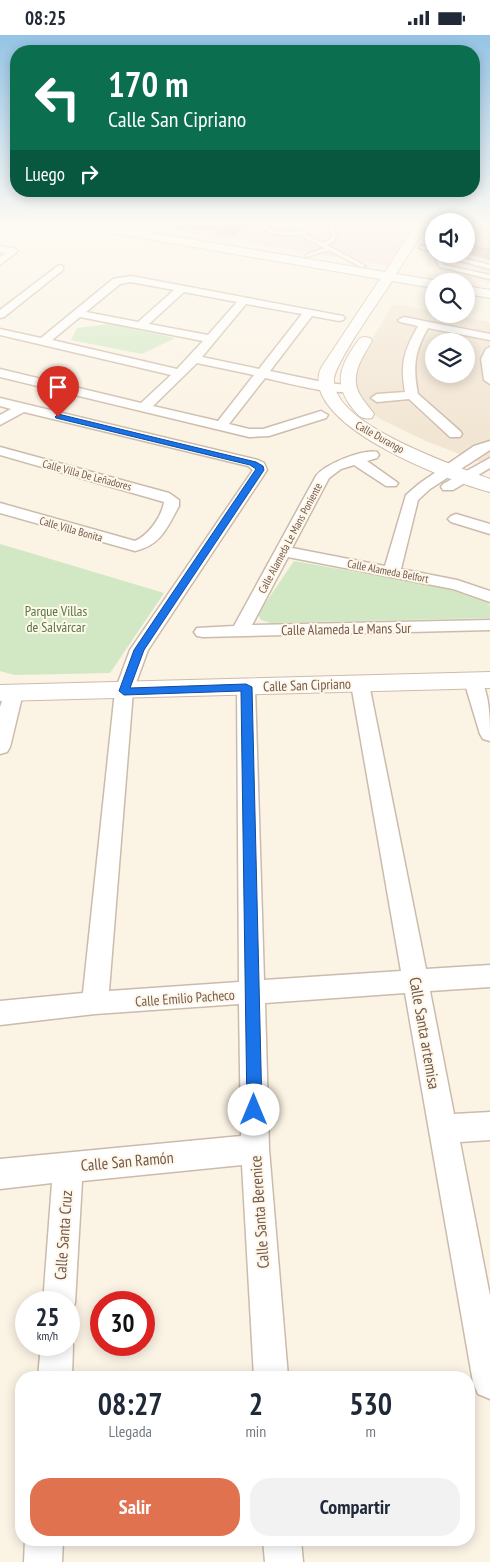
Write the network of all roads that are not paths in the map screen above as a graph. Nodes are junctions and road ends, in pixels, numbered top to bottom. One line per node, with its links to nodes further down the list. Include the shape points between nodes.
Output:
1 (29, 292): 10 (street)
2 (104, 292): 9 (street)
3 (178, 292): 14 (street)
4 (200, 292): 7 (street)
5 (385, 292): 25 (main road, via 337,355)
6 (390, 292): 26 (main road, via 359,349)
7 (244, 300): 8 (street); 17 (street)
8 (309, 313): 11 (street); 21 (street)
9 (80, 314): 14 (street); 18 (street)
10 (0, 315)
11 (339, 318)
12 (404, 320): 13 (street)
13 (425, 324): 16 (street); 27 (street, via 407,363)
14 (140, 325): 17 (street)
15 (0, 332): 18 (street)
16 (490, 337)
17 (211, 339): 20 (street)
18 (42, 343): 23 (street)
19 (490, 351): 24 (street, via 487,359)
20 (197, 356): 21 (street); 23 (street)
21 (264, 371): 25 (street); 34 (street)
22 (0, 373): 30 (street)
23 (179, 373): 30 (street)
24 (490, 380)
25 (326, 384): 26 (street); 40 (main road, Calle Durango, via 334,403 362,429 385,442)
26 (347, 385): 40 (main road, Calle Durango, via 354,402 366,415)
27 (412, 395): 28 (street); 35 (street)
28 (378, 399)
29 (0, 402): 31 (street)
30 (144, 407): 34 (street)
31 (21, 408): 33 (street); 59 (street, via 259,466 260,470 139,650)
32 (321, 415): 34 (street, via 256,434)
33 (0, 421)
34 (221, 426)
35 (455, 434)
36 (490, 445): 40 (street)
37 (0, 451): 49 (street, Calle Villa De Leñadores, via 164,496 172,501 150,540)
38 (372, 455): 39 (street, Calle Alameda Le Mans Poniente)
39 (354, 459): 41 (street); 50 (street, Calle Alameda Le Mans Poniente, via 336,466 323,477)
40 (473, 468): 42 (street); 43 (main road, Calle Durango); 44 (street)
41 (391, 483)
42 (424, 486): 44 (street); 46 (street, via 411,498)
43 (490, 486)
44 (440, 491): 46 (street, via 428,501)
45 (0, 508): 49 (street, Calle Villa Bonita, via 125,545)
46 (408, 509): 51 (street)
47 (456, 519): 48 (street)
48 (490, 529)
49 (142, 546)
50 (283, 551): 51 (street, Calle Alameda Belfort); 54 (street, Calle Alameda Le Mans Poniente)
51 (392, 572): 52 (street, Calle Alameda Belfort, via 457,585)
52 (490, 597)
53 (490, 625): 54 (street, Calle Alameda Le Mans Sur)
54 (240, 631): 55 (street, Calle Alameda Le Mans Sur)
55 (203, 632)
56 (482, 681): 57 (main road, Calle San Cipriano); 61 (street)
57 (360, 684): 58 (main road, Calle San Cipriano); 64 (street, Calle Santa artemisa)
58 (246, 687): 59 (main road, Calle San Cipriano); 65 (street, Calle Santa Berenice)
59 (124, 691): 60 (main road, Calle San Cipriano); 66 (street)
60 (6, 693): 62 (street)
61 (490, 734)
62 (0, 747)
63 (490, 976): 64 (street, Calle Emilio Pacheco)
64 (416, 981): 65 (street, Calle Emilio Pacheco); 69 (street, Calle Santa artemisa)
65 (253, 994): 66 (street, Calle Emilio Pacheco); 70 (street, Calle Santa Berenice)
66 (96, 1003): 67 (street, Calle Emilio Pacheco)
67 (0, 1013)
68 (490, 1125): 69 (street)
69 (442, 1129): 74 (street, Calle Santa artemisa)
70 (255, 1149): 71 (street, Calle San Ramón); 77 (street, Calle Santa Berenice)
71 (68, 1167): 72 (street, Calle San Ramón); 73 (street, Calle Santa Cruz)
72 (0, 1174)
73 (60, 1291)
74 (484, 1318): 78 (street, Calle Santa artemisa)
75 (56, 1356): 76 (street)
76 (55, 1371)
77 (271, 1371)
78 (490, 1382)
79 (44, 1546): 81 (street)
80 (283, 1546): 82 (street)
81 (43, 1562)
82 (284, 1562)

